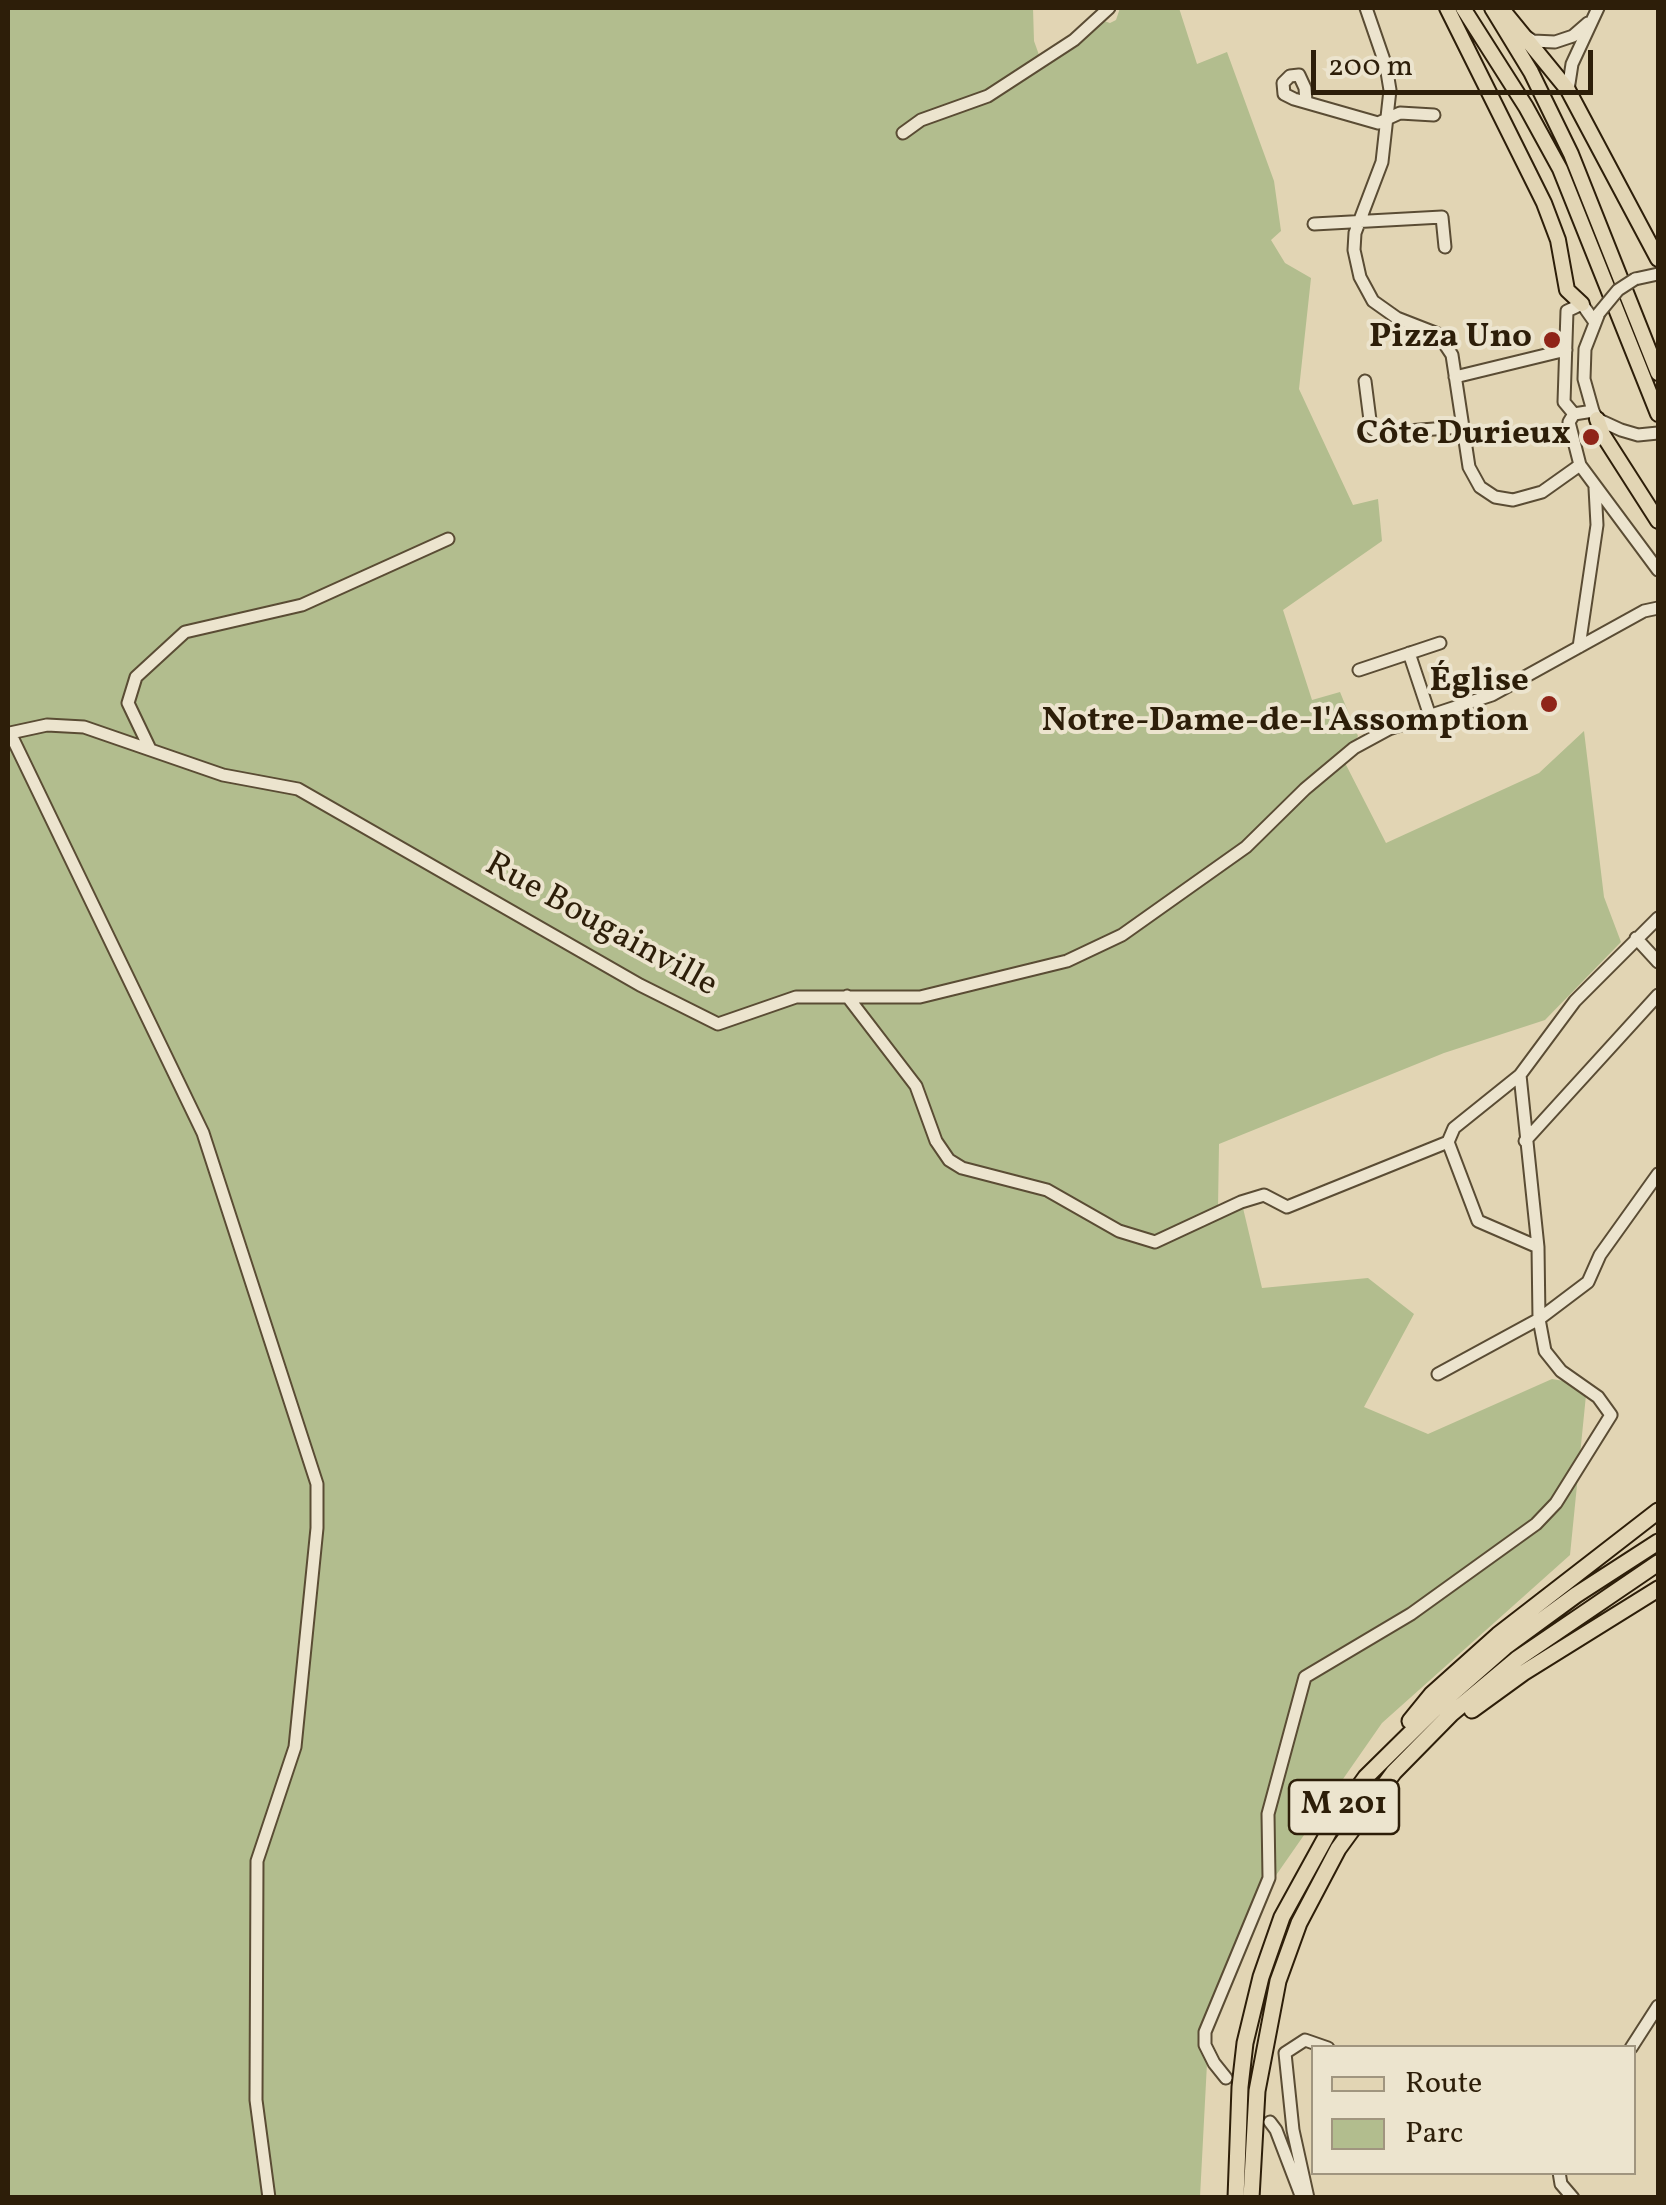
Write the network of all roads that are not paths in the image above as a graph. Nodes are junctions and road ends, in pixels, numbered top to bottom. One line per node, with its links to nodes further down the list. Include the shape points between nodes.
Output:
1 (1110, 8): 14 (street, via 988,96)
2 (1366, 8): 13 (street, via 1386,66)
3 (1447, 8): 20 (main road, via 1544,203 1568,290)
4 (1464, 8): 26 (main road, via 1560,169)
5 (1492, 8): 23 (main road, via 1570,154)
6 (1501, 8): 9 (main road)
7 (1598, 8): 8 (street)
8 (1592, 20): 9 (street, via 1554,42); 10 (street)
9 (1522, 34): 10 (main road)
10 (1568, 90): 18 (main road)
11 (1306, 102): 13 (street, via 1378,123)
12 (1434, 114): 13 (street)
13 (1388, 118): 15 (street, via 1382,162)
14 (903, 133)
15 (1360, 221): 16 (street); 17 (street, via 1442,217); 24 (street, via 1354,250 1373,301 1438,334)
16 (1314, 224)
17 (1445, 247)
18 (1658, 258)
19 (1658, 274): 21 (street, bridge, via 1618,290)
20 (1582, 304): 21 (street); 22 (street, via 1568,311)
21 (1596, 317): 27 (street, via 1584,379)
22 (1566, 350): 24 (street); 28 (street, via 1564,402)
23 (1658, 373)
24 (1456, 377): 29 (street)
25 (1365, 380): 29 (street, via 1371,428 1379,432)
26 (1658, 414)
27 (1595, 415): 28 (street); 30 (street, via 1621,430); 33 (main road)
28 (1572, 418): 31 (street)
29 (1462, 427): 31 (street, via 1469,467 1495,497 1542,492)
30 (1656, 434)
31 (1580, 465): 32 (street)
32 (1595, 488): 35 (street); 38 (street)
33 (1658, 521)
34 (448, 539): 42 (street, via 302,605 185,632 136,676 128,703)
35 (1658, 570)
36 (1658, 608): 38 (street, Rue Bougainville)
37 (1440, 642): 39 (street)
38 (1579, 648): 41 (street, Rue Bougainville, via 1492,695)
39 (1409, 653): 40 (street); 41 (street)
40 (1360, 670)
41 (1430, 716): 47 (street, Rue Bougainville, via 1377,734 1343,756 1246,848 1090,951 1044,969 920,997)
42 (150, 750): 47 (street, Rue Bougainville, via 223,775 298,789 718,1024 796,997); 67 (street, Rue Bougainville, via 84,726 10,733 203,1132 317,1484 300,1720 256,1861 256,2100)
43 (1658, 918): 44 (street)
44 (1636, 938): 45 (street); 48 (street, via 1575,1001)
45 (1658, 962)
46 (1658, 995): 49 (street)
47 (847, 996): 50 (street, via 916,1086 950,1160 1047,1190 1148,1242 1257,1197 1271,1196 1287,1207)
48 (1520, 1075): 49 (street); 50 (street, via 1454,1128)
49 (1525, 1141): 52 (street)
50 (1448, 1142): 52 (street, via 1478,1221)
51 (1658, 1174): 53 (street, via 1588,1282)
52 (1538, 1247): 53 (street)
53 (1538, 1320): 54 (street); 64 (street, via 1545,1350 1561,1372 1598,1397 1611,1416 1536,1524 1411,1614 1305,1677 1268,1814 1269,1878 1206,2032 1206,2046)
54 (1438, 1374)
55 (1658, 1511): 59 (highway, via 1453,1674)
56 (1658, 1542): 59 (highway, M 201, via 1506,1647)
57 (1658, 1563): 60 (highway, M 201, via 1517,1659 1451,1714 1394,1772)
58 (1658, 1589): 60 (highway, via 1451,1726)
59 (1366, 1777): 68 (highway, M 201, via 1311,1860 1261,1976 1240,2087)
60 (1338, 1850): 69 (highway, M 201, via 1299,1923 1278,1981 1257,2091)
61 (1658, 2006): 63 (street)
62 (1319, 2045): 70 (street, via 1305,2040 1285,2053)
63 (1633, 2045)
64 (1226, 2078)
65 (1270, 2122): 70 (street)
66 (1560, 2175): 71 (street)
67 (269, 2198)
68 (1236, 2198)
69 (1251, 2198)
70 (1305, 2198)
71 (1573, 2198)

